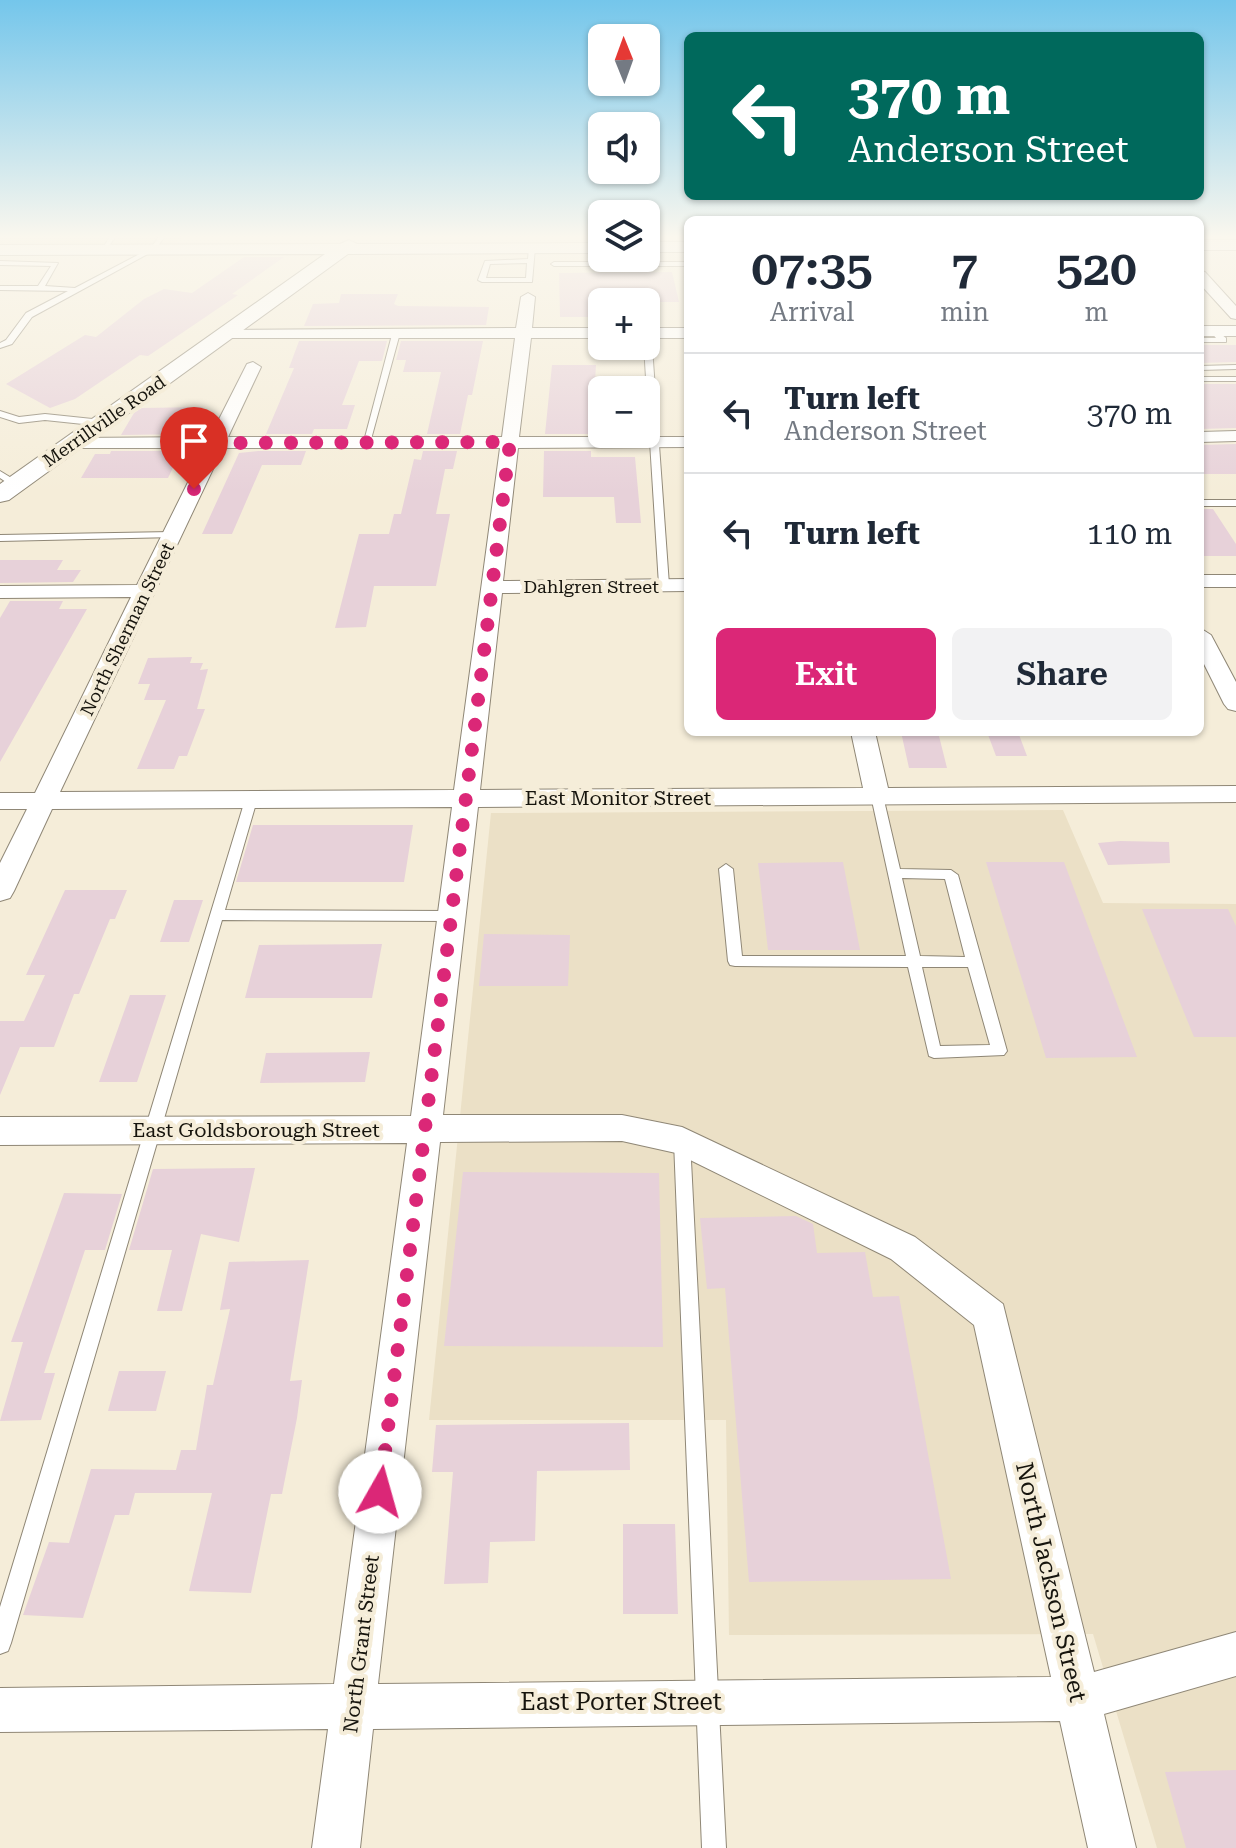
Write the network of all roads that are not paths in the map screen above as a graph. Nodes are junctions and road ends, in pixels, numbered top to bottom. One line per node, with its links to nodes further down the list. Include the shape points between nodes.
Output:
1 (24, 321): 13 (lane)
2 (245, 321): 6 (street, Merrillville Road)
3 (525, 321): 8 (street, North Grant Street)
4 (1207, 331): 5 (street); 12 (lane, via 1223,340)
5 (1236, 331)
6 (229, 333): 7 (street); 20 (street, Merrillville Road)
7 (396, 333): 8 (street); 29 (lane)
8 (524, 333): 9 (street); 23 (street, North Grant Street)
9 (588, 333)
10 (660, 333): 11 (street)
11 (684, 333)
12 (1204, 340)
13 (0, 346)
14 (253, 367): 28 (street, North Sherman Street)
15 (1236, 367): 16 (lane)
16 (1204, 368)
17 (1204, 379): 18 (lane)
18 (1236, 379)
19 (0, 414): 20 (lane, via 19,420)
20 (102, 423): 27 (street, Merrillville Road)
21 (1236, 436): 22 (street)
22 (1204, 437)
23 (510, 442): 24 (street); 29 (street); 40 (street, North Grant Street)
24 (588, 442)
25 (660, 442): 26 (street)
26 (684, 442)
27 (73, 443): 28 (street); 31 (street, Merrillville Road)
28 (216, 443): 29 (street); 34 (street, North Sherman Street)
29 (366, 443)
30 (654, 448): 38 (lane)
31 (5, 485)
32 (1204, 503): 33 (lane)
33 (1236, 503)
34 (172, 535): 35 (lane); 41 (street, North Sherman Street)
35 (0, 538)
36 (1204, 581): 37 (street)
37 (1236, 581)
38 (664, 585): 39 (street, Dahlgren Street); 40 (street, Dahlgren Street)
39 (684, 585)
40 (493, 587): 48 (street, North Grant Street)
41 (145, 591): 42 (street); 51 (street, North Sherman Street)
42 (1, 593)
43 (1204, 643): 44 (street)
44 (1236, 704)
45 (864, 736): 47 (street)
46 (1236, 794): 47 (street, East Monitor Street)
47 (877, 796): 48 (street, East Monitor Street); 53 (lane)
48 (466, 798): 49 (street, East Monitor Street); 56 (street, North Grant Street)
49 (251, 800): 51 (street, East Monitor Street); 55 (lane)
50 (0, 801): 51 (street, East Monitor Street)
51 (43, 801): 54 (street, North Sherman Street)
52 (726, 869): 57 (lane, via 735,961)
53 (894, 873): 57 (lane); 58 (lane, via 951,875)
54 (0, 891)
55 (217, 915): 56 (lane); 60 (lane)
56 (451, 916): 59 (street, North Grant Street)
57 (913, 962): 58 (lane); 58 (lane, via 934,1052 999,1051)
58 (974, 962)
59 (425, 1129): 60 (street, East Goldsborough Street); 62 (street, East Goldsborough Street, via 622,1128); 68 (street, North Grant Street)
60 (153, 1130): 61 (street, East Goldsborough Street); 64 (lane)
61 (0, 1131)
62 (682, 1141): 63 (street, East Goldsborough Street, via 903,1248); 67 (lane)
63 (990, 1316): 66 (street, North Jackson Street)
64 (0, 1643)
65 (1236, 1654): 66 (street, East Porter Street)
66 (1078, 1699): 67 (street, East Porter Street); 72 (street, North Jackson Street)
67 (707, 1702): 68 (street, East Porter Street); 71 (lane)
68 (353, 1704): 69 (street, East Porter Street); 70 (street, North Grant Street)
69 (0, 1710)
70 (336, 1848)
71 (714, 1848)
72 (1112, 1848)

